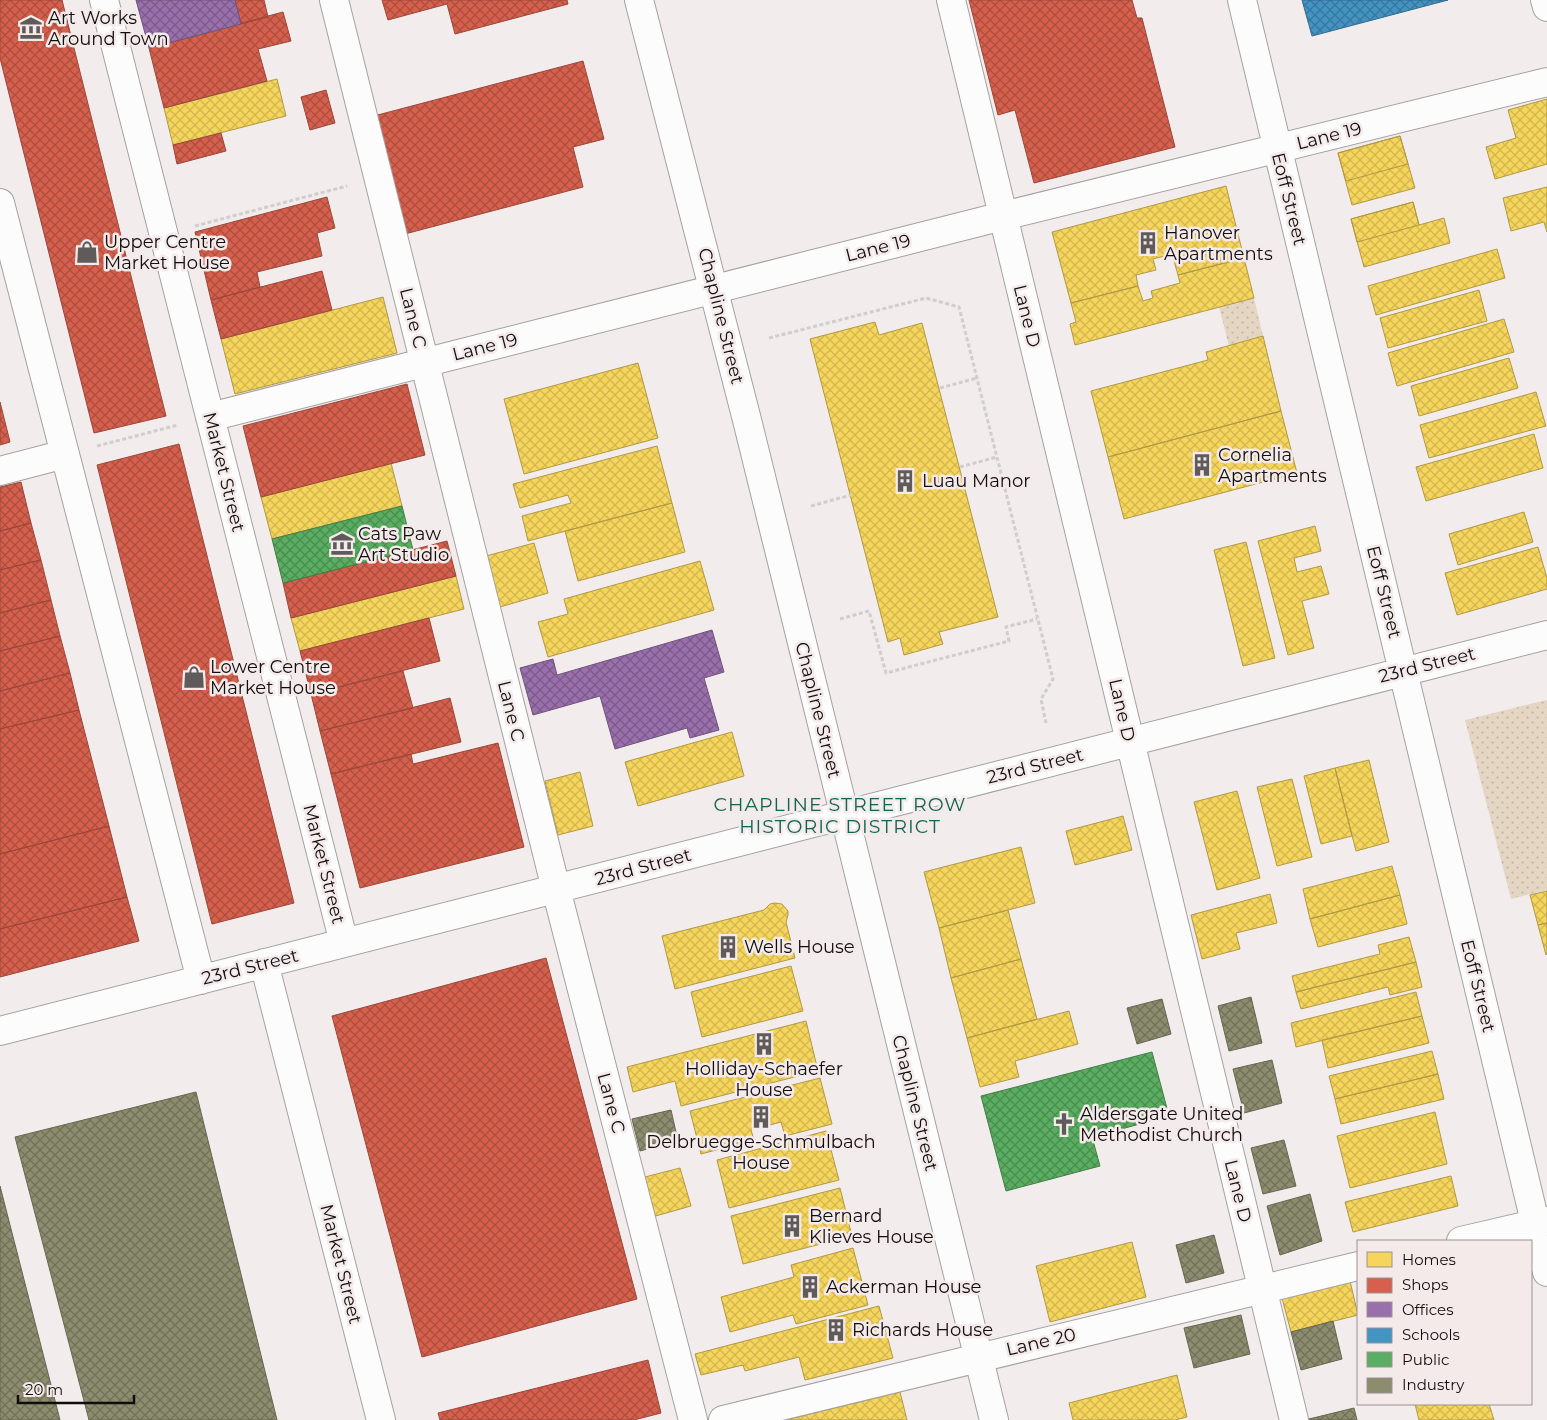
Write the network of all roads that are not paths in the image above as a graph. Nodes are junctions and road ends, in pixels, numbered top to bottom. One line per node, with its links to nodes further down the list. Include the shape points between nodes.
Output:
1 (104, 0): 14 (street, Market Street)
2 (334, 0): 13 (street, Lane C)
3 (639, 0): 12 (street, Chapline Street)
4 (951, 0): 11 (street, Lane D)
5 (1242, 0): 9 (street, Eoff Street)
6 (1545, 0): 7 (street)
7 (1547, 7)
8 (1547, 82): 9 (street, Lane 19)
9 (1277, 149): 11 (street, Lane 19); 18 (street, Eoff Street)
10 (0, 203): 15 (street)
11 (1003, 216): 12 (street, Lane 19); 19 (street, Lane D)
12 (714, 290): 13 (street, Lane 19); 20 (street, Chapline Street)
13 (425, 363): 14 (street, Lane 19); 21 (street, Lane C)
14 (210, 417): 22 (street, Market Street)
15 (64, 454): 16 (street); 24 (street)
16 (0, 471)
17 (1547, 635): 18 (street, 23rd Street)
18 (1403, 672): 19 (street, 23rd Street); 26 (street, Eoff Street)
19 (1130, 741): 20 (street, 23rd Street); 30 (street, Lane D)
20 (844, 815): 21 (street, 23rd Street); 31 (street, Chapline Street)
21 (556, 889): 22 (street, 23rd Street); 33 (street, Lane C)
22 (344, 943): 23 (street, 23rd Street)
23 (264, 963): 24 (street, 23rd Street); 32 (street, Market Street)
24 (201, 980): 25 (street, 23rd Street)
25 (0, 1031)
26 (1541, 1222): 27 (street); 29 (street, Eoff Street)
27 (1465, 1240)
28 (1357, 1266): 30 (street, Lane 20)
29 (1547, 1272)
30 (1262, 1289): 31 (street, Lane 20); 36 (street, Lane D)
31 (978, 1357): 34 (street, Lane 20); 35 (street, Chapline Street)
32 (381, 1420)
33 (692, 1420)
34 (724, 1420)
35 (994, 1420)
36 (1294, 1420)

